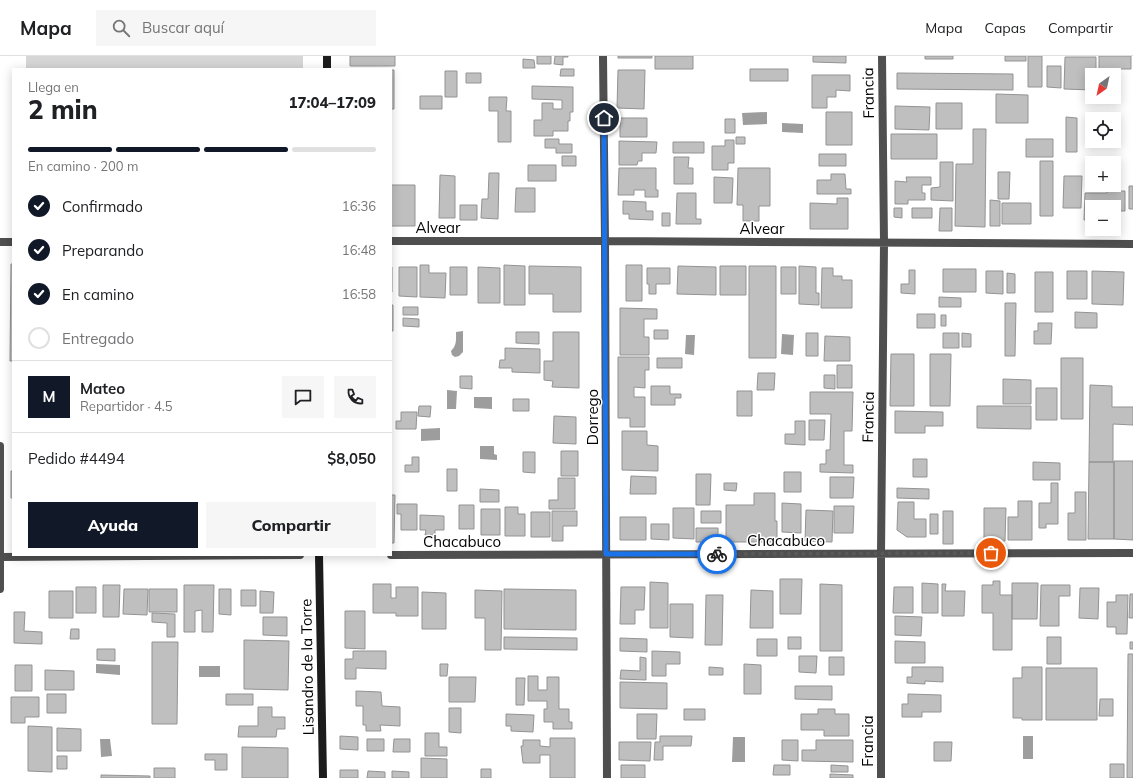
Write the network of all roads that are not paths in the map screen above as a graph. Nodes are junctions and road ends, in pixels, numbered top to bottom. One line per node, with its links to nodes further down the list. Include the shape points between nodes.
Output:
1 (327, 56): 4 (main road)
2 (604, 56): 6 (street, Dorrego)
3 (882, 56): 9 (street, Francia)
4 (327, 68)
5 (392, 241): 6 (street, Alvear)
6 (605, 241): 9 (street, Alvear); 13 (street, Dorrego)
7 (0, 242): 8 (street)
8 (12, 242)
9 (884, 243): 10 (street, Alvear); 14 (street, Francia)
10 (1133, 244)
11 (0, 446): 18 (street)
12 (1133, 553): 14 (street, Chacabuco)
13 (606, 554): 14 (street, Chacabuco); 15 (street, Chacabuco); 21 (street, Dorrego)
14 (881, 554): 22 (street, Francia)
15 (392, 555)
16 (150, 556): 18 (street)
17 (320, 556): 20 (main road, Lisandro de la Torre)
18 (0, 557): 19 (street)
19 (0, 589)
20 (323, 778)
21 (607, 778)
22 (881, 778)

